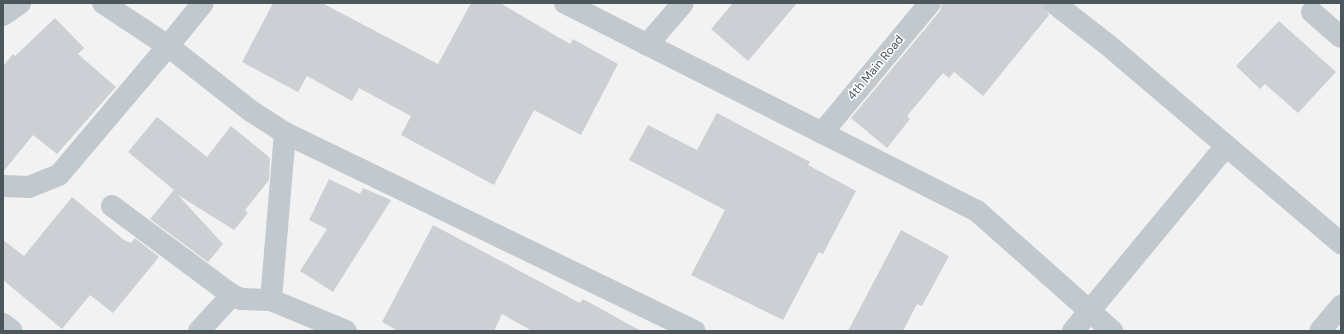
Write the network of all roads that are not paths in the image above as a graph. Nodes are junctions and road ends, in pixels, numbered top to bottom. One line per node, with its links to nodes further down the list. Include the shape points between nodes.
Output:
1 (20, 3): 9 (street)
2 (103, 3): 12 (street)
3 (203, 3): 12 (street)
4 (565, 3): 11 (street)
5 (683, 3): 11 (street)
6 (930, 3): 14 (street, 4th Main Road)
7 (1054, 3): 15 (street)
8 (1311, 6): 10 (street)
9 (3, 16)
10 (1341, 37)
11 (647, 45): 14 (street)
12 (168, 46): 13 (street, via 251,111); 16 (street, via 59,175 29,187)
13 (285, 133): 20 (street); 24 (street)
14 (822, 134): 22 (street, via 977,211)
15 (1226, 146): 18 (street); 22 (street)
16 (3, 186)
17 (112, 206): 19 (street)
18 (1341, 243)
19 (232, 295): 20 (street, via 241,299); 26 (street)
20 (271, 300): 27 (street)
21 (1341, 306): 31 (street)
22 (1090, 311): 29 (street); 30 (street)
23 (3, 324): 25 (street)
24 (661, 325): 28 (street)
25 (12, 331)
26 (199, 331)
27 (346, 331)
28 (695, 331)
29 (1073, 331)
30 (1112, 331)
31 (1320, 331)

